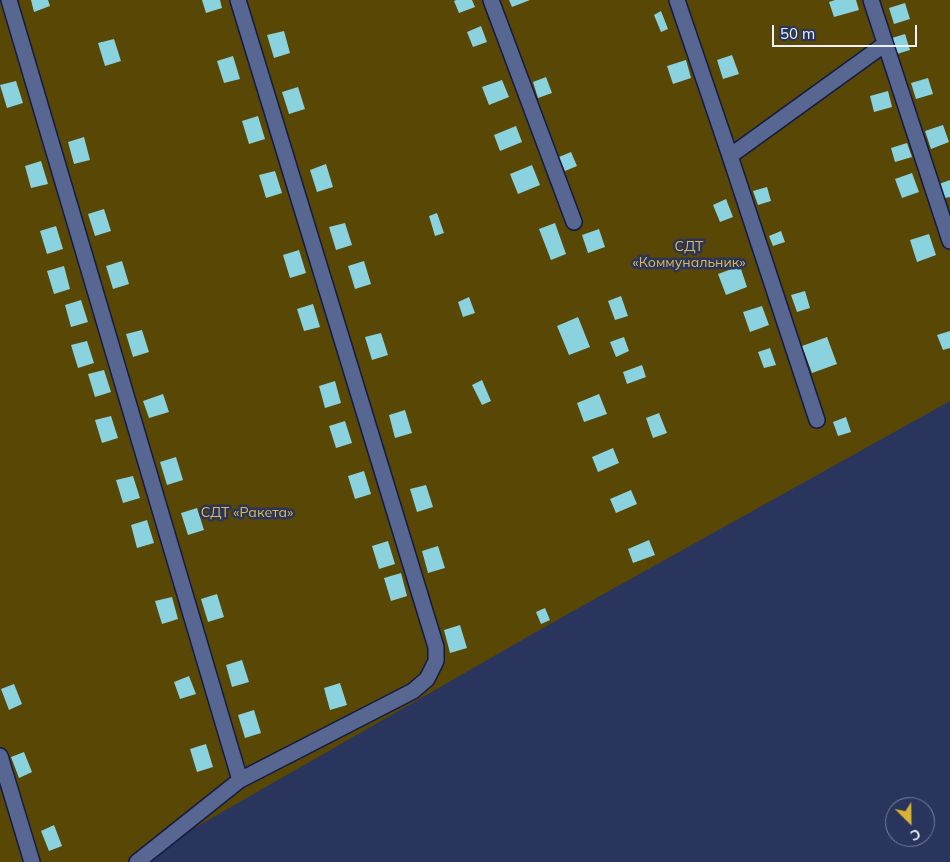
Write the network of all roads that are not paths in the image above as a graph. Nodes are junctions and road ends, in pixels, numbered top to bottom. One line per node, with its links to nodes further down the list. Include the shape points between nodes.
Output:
1 (9, 0): 12 (lane)
2 (238, 0): 12 (lane, via 436,647 436,661 428,678 413,691)
3 (491, 0): 8 (lane)
4 (677, 0): 7 (lane)
5 (871, 0): 6 (lane)
6 (885, 44): 7 (lane); 9 (lane)
7 (730, 156): 10 (lane)
8 (574, 222)
9 (950, 241)
10 (817, 420)
11 (0, 756): 13 (lane)
12 (240, 780): 14 (lane)
13 (32, 862)
14 (137, 862)

